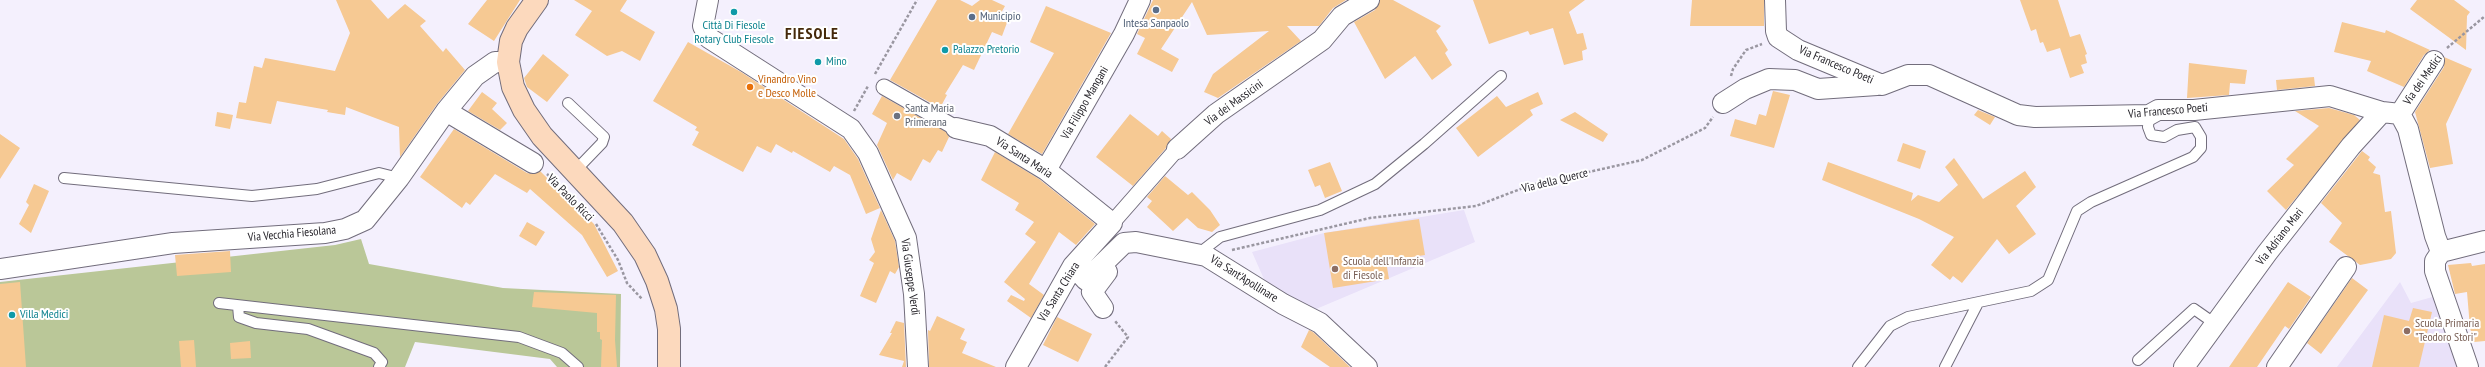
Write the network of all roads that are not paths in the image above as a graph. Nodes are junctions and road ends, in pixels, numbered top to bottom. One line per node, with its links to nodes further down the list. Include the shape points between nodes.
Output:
1 (537, 0): 6 (main road, via 517,28 511,41)
2 (708, 0): 41 (street, Via Giuseppe Verdi, via 703,26 709,38 848,127 868,153 906,238 914,294)
3 (1140, 0): 20 (street, Via Filippo Mangani, via 1124,34)
4 (1369, 0): 17 (street, Via dei Massicini, via 1342,16 1322,40 1216,114)
5 (1775, 0): 10 (street, Via Francesco Poeti, via 1778,37 1798,50)
6 (508, 62): 13 (street, Via Vecchia Fiesolana, via 495,62 482,69); 19 (main road, via 513,86 524,110 542,136)
7 (2434, 62): 14 (street, Via dei Medici)
8 (1501, 76): 27 (lane, via 1375,184 1320,210 1220,237)
9 (878, 82): 16 (street, Via Santa Maria)
10 (1882, 85): 12 (street, via 1818,89 1795,80 1769,79 1745,89); 15 (street, Via Francesco Poeti, via 1908,75 1929,75 2018,115)
11 (568, 103): 19 (lane, via 604,137 602,144)
12 (1723, 103)
13 (446, 111): 18 (street); 22 (street, Via Vecchia Fiesolana)
14 (2391, 113): 15 (street, Via Francesco Poeti, via 2330,96 2194,110 2158,110); 26 (street, via 2408,129); 35 (street, Via Adriano Mari, via 2351,146)
15 (2149, 115): 32 (lane, via 2148,127 2151,136 2164,138 2177,130 2195,127 2201,137 2201,148 2193,157 2091,202 2077,211 2048,280 2031,291)
16 (956, 128): 20 (street, Via Santa Maria, via 990,136)
17 (1177, 149): 23 (street, Via dei Massicini)
18 (533, 163)
19 (575, 170): 40 (main road, via 623,223 645,255 666,309)
20 (1046, 170): 23 (street, Via Santa Maria)
21 (64, 178): 22 (lane, via 252,196 317,189 379,173)
22 (399, 178): 30 (street, Via Vecchia Fiesolana, via 365,220 345,229 325,233 173,243)
23 (1112, 223): 28 (street, Via Santa Chiara)
24 (2485, 240): 26 (street)
25 (1124, 243): 27 (street, Via Sant'Apollinare, via 1136,242); 28 (street, via 1086,280); 34 (street, via 1122,251 1092,292)
26 (2441, 252): 37 (street, via 2435,261 2435,271)
27 (1202, 255): 43 (street, Via Sant'Apollinare, via 1282,304 1320,323)
28 (1073, 266): 42 (street, Via Santa Chiara)
29 (2346, 267): 47 (street)
30 (0, 269)
31 (219, 303): 33 (lane)
32 (1978, 303): 44 (lane, via 1908,317 1890,326); 45 (lane)
33 (238, 306): 38 (lane, via 239,318 256,323 308,329 374,353 382,362); 39 (lane, via 518,337 562,353)
34 (1103, 308)
35 (2214, 323): 36 (lane, via 2194,309); 46 (street, Via Adriano Mari)
36 (2138, 360)
37 (2469, 366)
38 (379, 367)
39 (578, 367)
40 (669, 367)
41 (918, 367)
42 (1016, 367)
43 (1368, 367)
44 (1858, 367)
45 (1945, 367)
46 (2184, 367)
47 (2276, 367)

